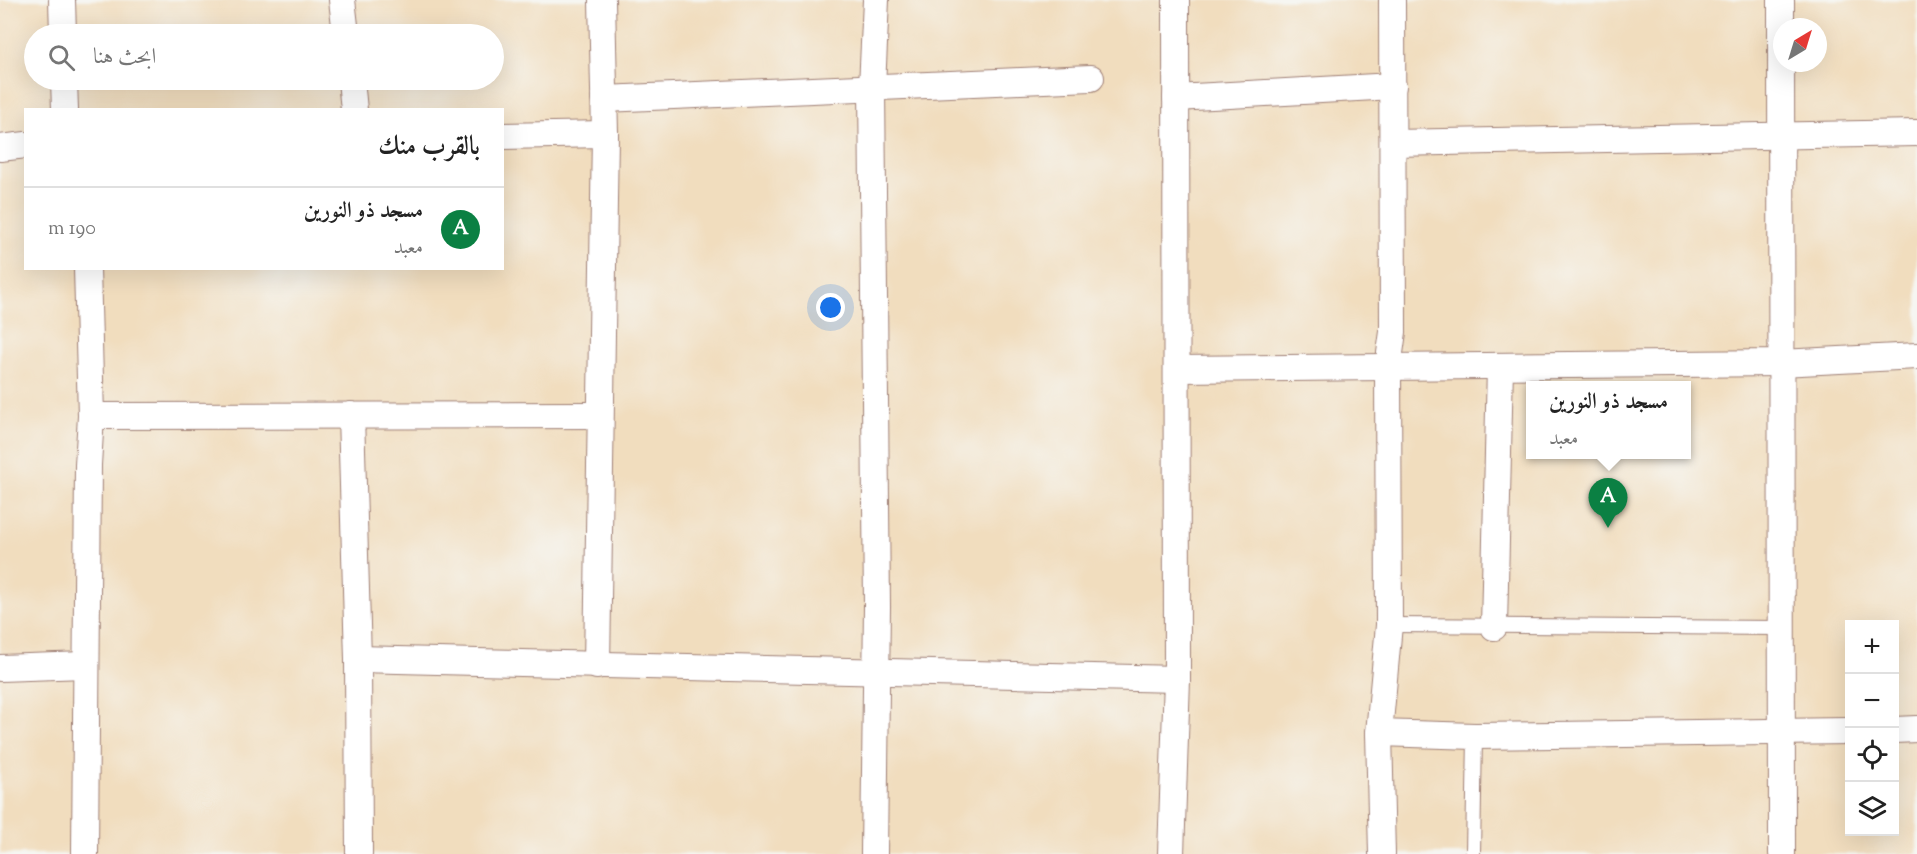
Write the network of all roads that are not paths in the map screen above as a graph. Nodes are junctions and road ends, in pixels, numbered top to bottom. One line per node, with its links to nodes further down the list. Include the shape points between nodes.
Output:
1 (62, 0): 8 (street)
2 (342, 0): 9 (street)
3 (602, 0): 16 (street)
4 (876, 0): 12 (street)
5 (1176, 0): 15 (street)
6 (1392, 0): 11 (street)
7 (1781, 0): 22 (street)
8 (63, 24)
9 (345, 24)
10 (1091, 78): 12 (street)
11 (1393, 86): 15 (street); 23 (street)
12 (872, 87): 16 (street); 42 (street)
13 (64, 90): 17 (street)
14 (352, 90): 18 (street)
15 (1176, 98): 31 (street)
16 (604, 99): 20 (street)
17 (65, 108)
18 (354, 108)
19 (1917, 133): 22 (street)
20 (605, 134): 21 (street); 33 (street)
21 (504, 136)
22 (1781, 136): 23 (street); 28 (street)
23 (1393, 143): 30 (street, via 1393,332)
24 (24, 145): 25 (street)
25 (0, 148)
26 (87, 270): 34 (street)
27 (1917, 356): 28 (street)
28 (1781, 363): 29 (street); 37 (street)
29 (1500, 366): 30 (street); 36 (street)
30 (1388, 367): 31 (street); 35 (street)
31 (1177, 369): 43 (street)
32 (351, 415): 33 (street); 34 (street); 38 (street)
33 (599, 415): 40 (street)
34 (91, 416): 39 (street)
35 (1389, 625): 36 (lane); 47 (street)
36 (1494, 627): 37 (lane)
37 (1781, 628): 48 (street)
38 (358, 659): 40 (street); 51 (street)
39 (86, 665): 41 (street); 50 (street)
40 (597, 666): 42 (street)
41 (0, 668)
42 (877, 670): 43 (street); 52 (street)
43 (1178, 679): 53 (street)
44 (1899, 729): 45 (street)
45 (1917, 729)
46 (1845, 731): 48 (street)
47 (1379, 733): 49 (street); 54 (street)
48 (1782, 733): 49 (street); 56 (street)
49 (1475, 736): 55 (lane)
50 (85, 854)
51 (359, 854)
52 (874, 854)
53 (1172, 854)
54 (1382, 854)
55 (1473, 854)
56 (1782, 854)

